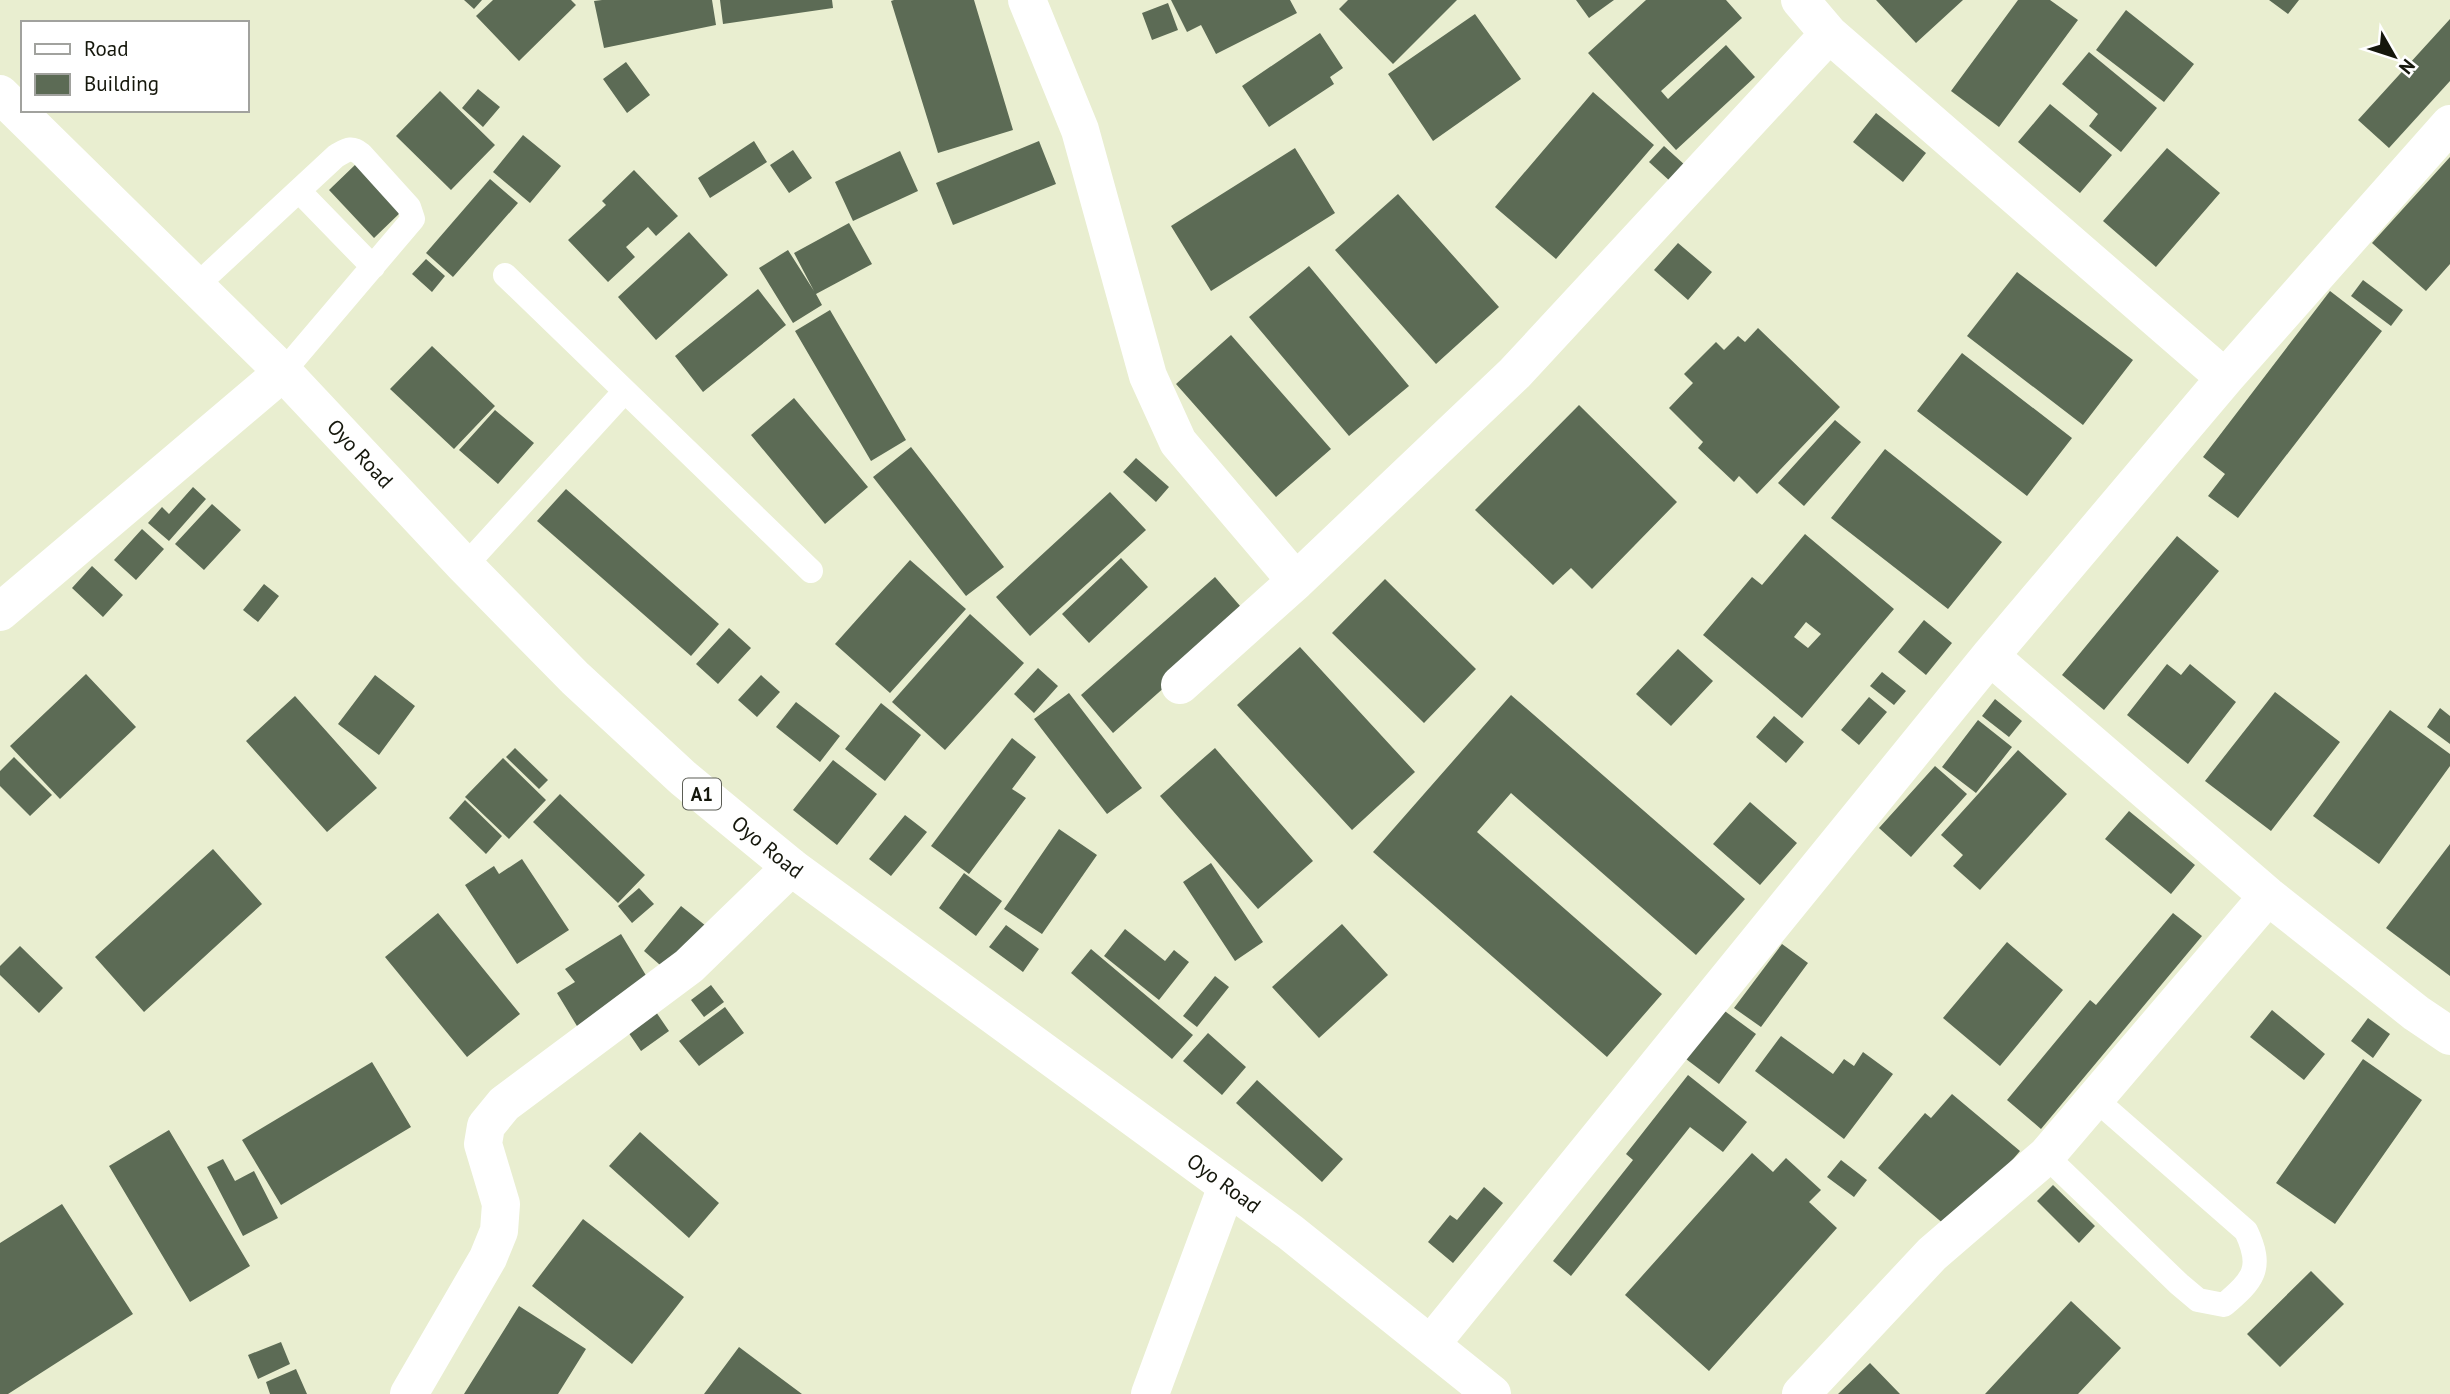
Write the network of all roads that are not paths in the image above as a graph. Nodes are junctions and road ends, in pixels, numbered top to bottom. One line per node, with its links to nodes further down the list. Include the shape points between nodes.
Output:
1 (1027, 0): 15 (main road, via 1080,130 1148,376 1178,442)
2 (1803, 1): 3 (main road)
3 (1829, 34): 11 (main road); 15 (main road, via 1515,373)
4 (0, 94): 9 (main road, Oyo Road / A1)
5 (2450, 124): 11 (main road)
6 (299, 191): 7 (lane); 7 (lane, via 349,148 361,154 412,212 413,219); 9 (lane)
7 (373, 267): 10 (lane)
8 (505, 275): 12 (lane)
9 (195, 287): 10 (main road, Oyo Road / A1)
10 (283, 372): 13 (main road, Oyo Road / A1); 16 (main road)
11 (2225, 377): 17 (main road)
12 (625, 391): 13 (lane); 14 (lane)
13 (465, 566): 19 (main road, Oyo Road / A1, via 575,678)
14 (811, 571)
15 (1296, 581): 18 (main road)
16 (0, 612)
17 (1990, 656): 20 (main road); 25 (main road)
18 (1180, 685)
19 (791, 867): 24 (main road, Oyo Road / A1); 26 (main road, via 690,966 504,1104 486,1126 483,1144 501,1204 499,1231)
20 (2268, 896): 21 (main road); 22 (main road)
21 (2450, 1037)
22 (2094, 1098): 23 (main road); 23 (lane, via 2246,1231 2255,1250 2254,1275 2242,1290 2224,1305 2198,1300)
23 (2046, 1156): 29 (main road, via 1932,1254)
24 (1227, 1185): 25 (main road, Oyo Road / A1); 27 (main road)
25 (1432, 1344): 28 (main road, Oyo Road / A1)
26 (409, 1394)
27 (1150, 1394)
28 (1492, 1394)
29 (1801, 1394)

